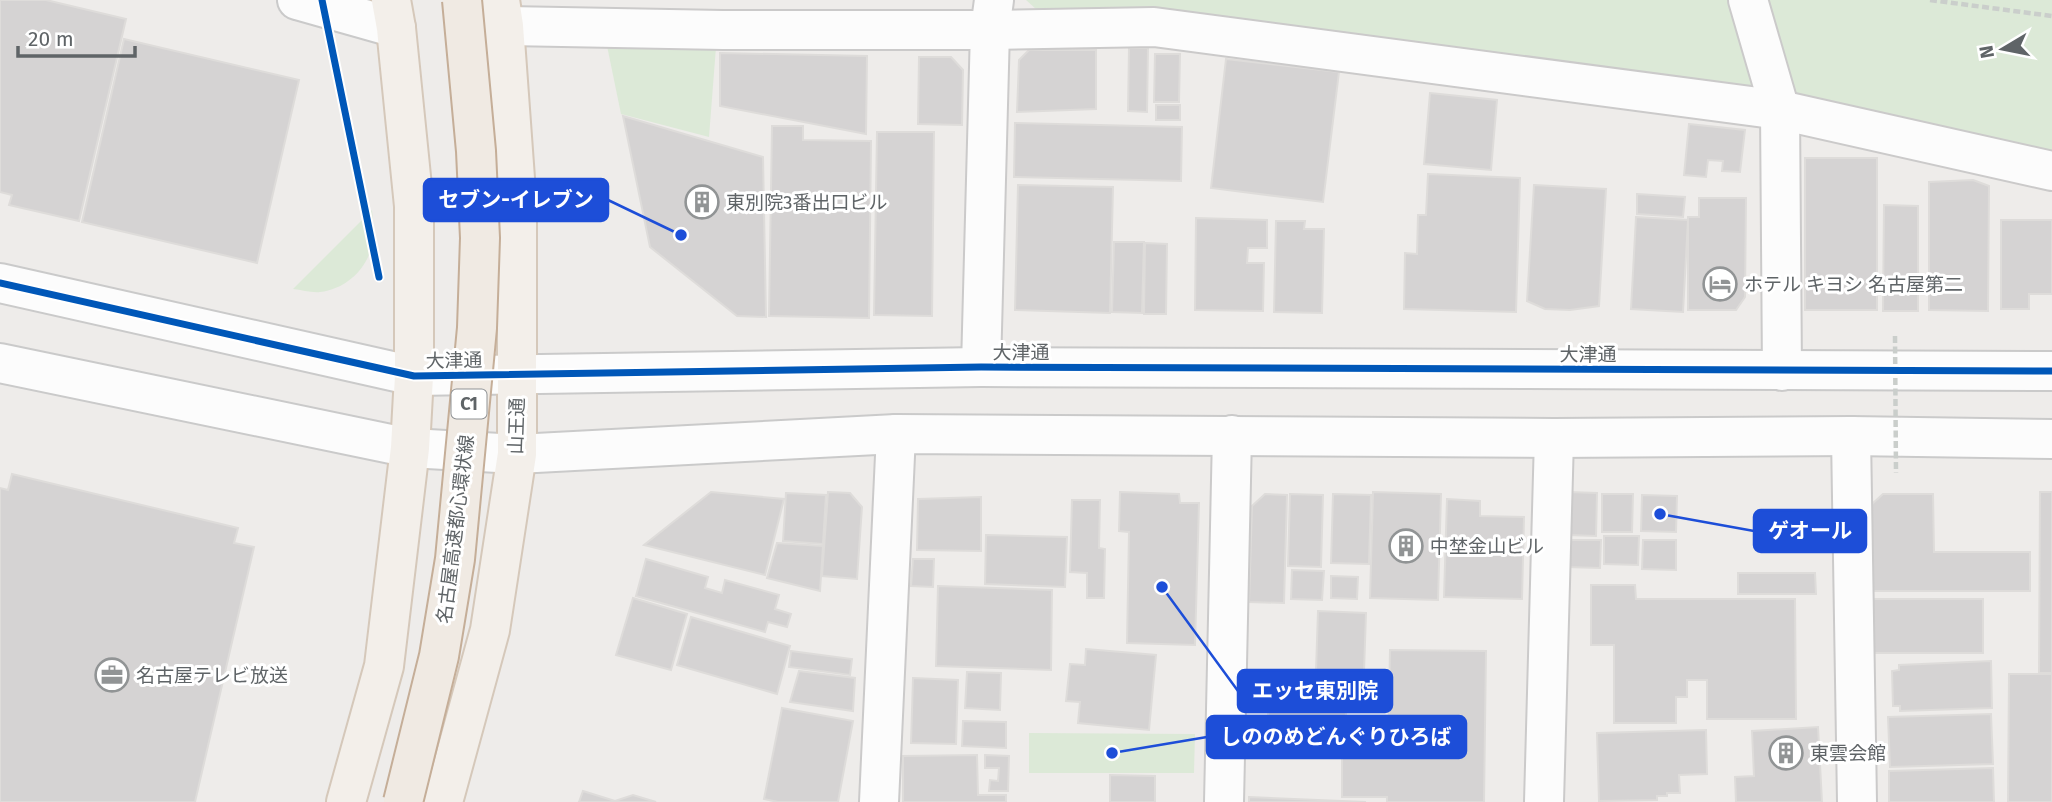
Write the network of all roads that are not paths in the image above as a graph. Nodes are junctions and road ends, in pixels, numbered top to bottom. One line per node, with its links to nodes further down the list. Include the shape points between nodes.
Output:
1 (297, 0): 5 (street)
2 (462, 0): 24 (highway, 名古屋高速都心環状線 / C1, bridge, via 480,238 477,328 455,559 439,656)
3 (1748, 0): 7 (street)
4 (502, 13): 6 (street, via 723,30); 14 (main road, 山王通, via 517,206)
5 (393, 14): 15 (main road, via 414,206)
6 (992, 15): 7 (street, via 1154,27); 11 (street)
7 (1780, 110): 8 (street); 12 (street)
8 (2052, 171)
9 (0, 282): 15 (street, 大津通)
10 (0, 363): 21 (street)
11 (981, 367): 12 (street, 大津通); 14 (street, 大津通)
12 (1782, 371): 13 (street, 大津通)
13 (2052, 371)
14 (518, 375): 15 (street, 大津通); 22 (main road, 山王通)
15 (414, 376): 21 (main road)
16 (896, 433): 17 (street); 22 (street); 26 (street)
17 (1231, 435): 19 (street); 27 (street)
18 (1851, 436): 19 (street); 20 (street); 29 (street)
19 (1554, 438): 28 (street)
20 (2052, 439)
21 (410, 448): 22 (street); 23 (main road, via 384,666)
22 (517, 454): 25 (main road, 山王通, via 490,630)
23 (346, 802)
24 (403, 802)
25 (443, 802)
26 (879, 802)
27 (1224, 802)
28 (1544, 802)
29 (1857, 802)

